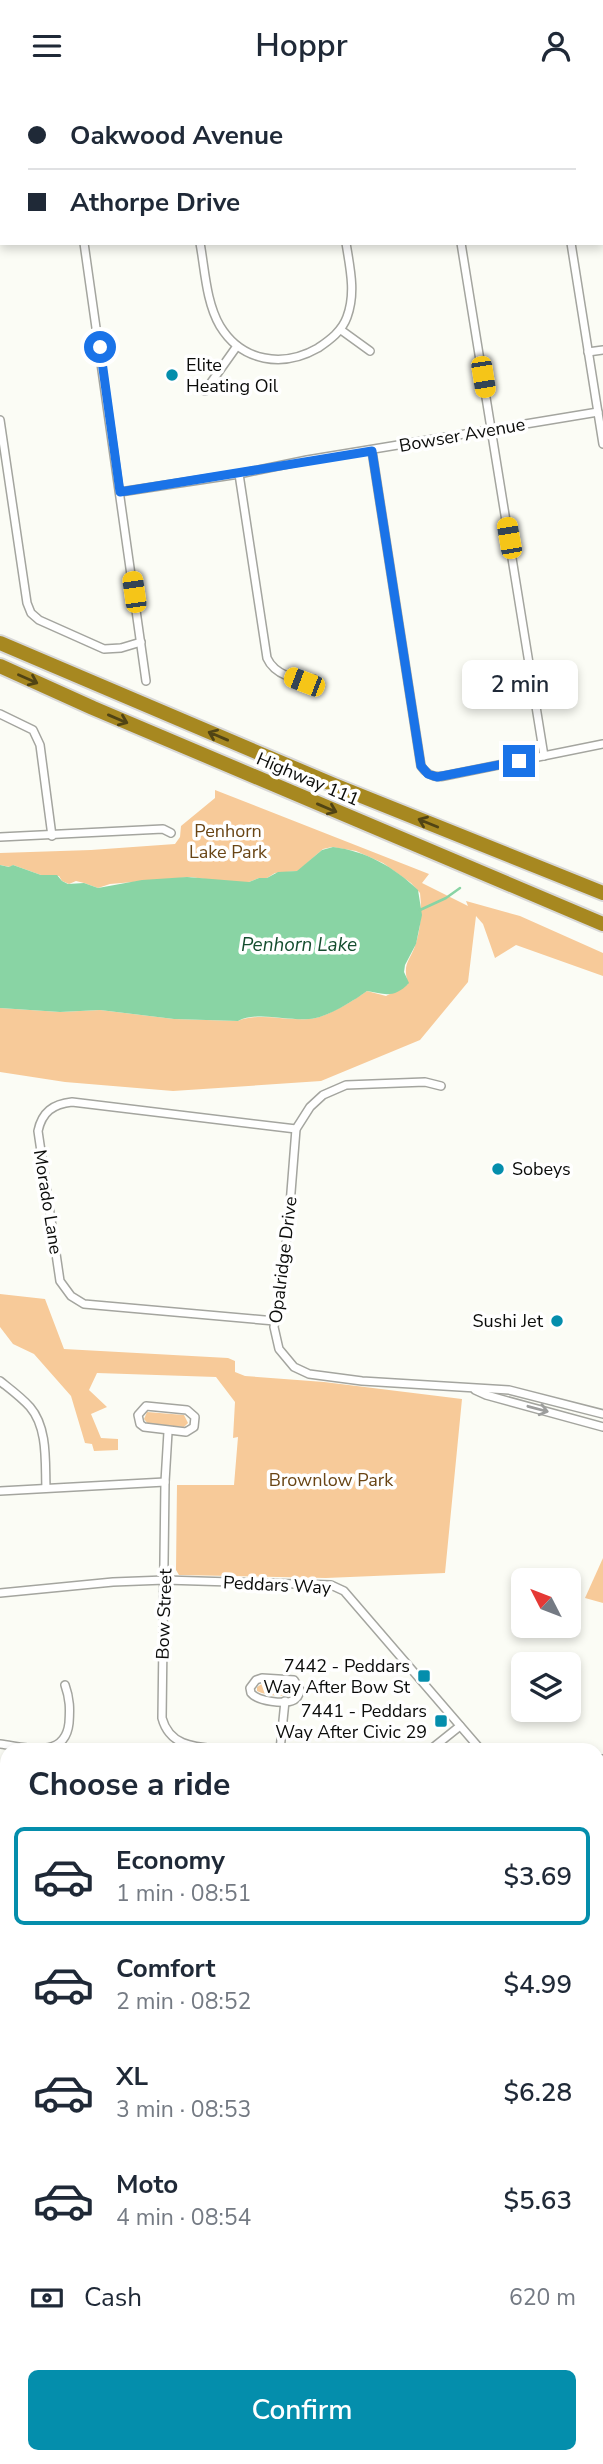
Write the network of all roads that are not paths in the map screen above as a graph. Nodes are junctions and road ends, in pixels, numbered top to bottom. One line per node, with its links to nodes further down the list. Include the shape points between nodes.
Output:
1 (84, 245): 18 (street)
2 (200, 245): 7 (street, via 215,317)
3 (346, 245): 6 (street, via 353,285)
4 (461, 245): 14 (street)
5 (570, 245): 10 (street)
6 (341, 330): 7 (street, via 311,352 291,359 256,357); 9 (street)
7 (237, 346): 11 (street)
8 (603, 350): 10 (street)
9 (370, 351)
10 (588, 352): 12 (street)
11 (205, 390)
12 (598, 412): 14 (street, Bowser Avenue); 15 (street)
13 (0, 420): 19 (street, via 31,613 104,649)
14 (491, 430): 16 (street, Bowser Avenue); 26 (street)
15 (603, 444)
16 (372, 451): 17 (street, Bowser Avenue); 26 (street, via 421,766 437,777)
17 (239, 474): 18 (street, Bowser Avenue); 22 (street, via 267,658 282,673 304,682)
18 (120, 492): 19 (street)
19 (141, 642): 23 (street)
20 (0, 643): 30 (highway, Highway 111, one-way to 20)
21 (0, 666): 33 (highway, Highway 111, one-way to 33)
22 (314, 680)
23 (146, 681)
24 (0, 715): 28 (street, via 37,734)
25 (603, 744): 26 (street)
26 (544, 756)
27 (171, 833): 28 (street, via 163,829)
28 (52, 836): 29 (street)
29 (0, 837)
30 (492, 849): 31 (highway); 32 (highway, Highway 111)
31 (603, 882)
32 (603, 893)
33 (549, 902): 34 (highway, Highway 111); 35 (highway)
34 (603, 924)
35 (603, 930)
36 (441, 1086): 37 (street, via 425,1082 346,1085 316,1101)
37 (296, 1129): 38 (street, Opalridge Drive); 38 (street, Morado Lane, via 72,1102 53,1106 38,1131 60,1281 71,1296 84,1304)
38 (275, 1321): 40 (street, Opalridge Drive, via 275,1338 282,1354 309,1374)
39 (0, 1381): 45 (street, via 29,1405 39,1422)
40 (474, 1389): 41 (street, Opalridge Drive, via 526,1393); 42 (street, Opalridge Drive, one-way to 42)
41 (603, 1414)
42 (603, 1427)
43 (168, 1432): 43 (street, via 191,1430 193,1413 146,1406 138,1415 144,1427); 44 (street, Bow Street)
44 (165, 1482): 45 (street); 47 (street, Bow Street)
45 (46, 1488): 46 (street)
46 (0, 1492)
47 (165, 1580): 48 (street, Peddars Way); 51 (street, Peddars Way, via 331,1584 344,1591); 53 (street, Bow Street, via 161,1708 165,1727)
48 (0, 1593)
49 (65, 1685): 52 (street, via 70,1708 68,1733)
50 (285, 1701): 50 (street, via 299,1695 294,1680 262,1678 250,1688 259,1700); 54 (street)
51 (460, 1725): 55 (street); 56 (street, Peddars Way)
52 (58, 1743)
53 (180, 1743)
54 (281, 1743)
55 (438, 1743)
56 (475, 1743)

